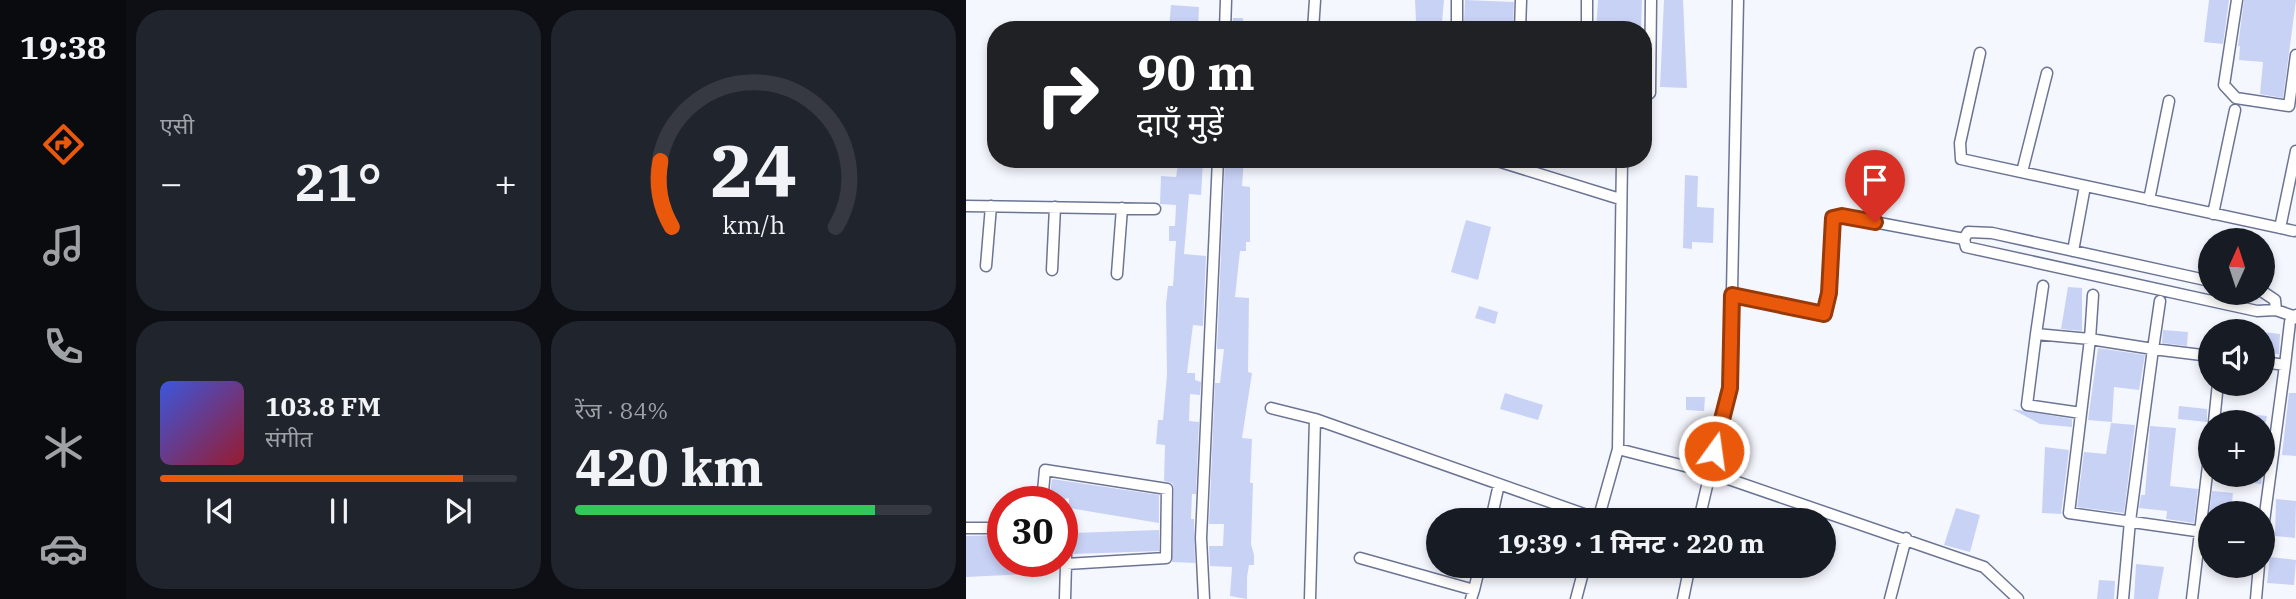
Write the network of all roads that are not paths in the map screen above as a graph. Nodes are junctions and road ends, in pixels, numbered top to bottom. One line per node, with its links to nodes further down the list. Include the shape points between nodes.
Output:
1 (1226, 0): 9 (street)
2 (1315, 0): 10 (street)
3 (1457, 0): 11 (street)
4 (1521, 0): 12 (street)
5 (1587, 0): 13 (street)
6 (1651, 0): 14 (street)
7 (1738, 0): 44 (street)
8 (2238, 0): 19 (street, via 2224,85 2236,98)
9 (1225, 21)
10 (1314, 21)
11 (1457, 21)
12 (1520, 21)
13 (1587, 21)
14 (1651, 21)
15 (1980, 53): 25 (street, via 1960,143 1961,159)
16 (2296, 55): 19 (street)
17 (2047, 73): 25 (street)
18 (2169, 101): 28 (street)
19 (2292, 108)
20 (2235, 110): 34 (street)
21 (2296, 151): 35 (street)
22 (1218, 168): 82 (street, via 1201,538)
23 (1520, 168): 27 (street)
24 (1622, 168): 27 (street)
25 (2022, 172): 26 (street)
26 (2085, 186): 28 (street); 38 (street)
27 (1620, 199): 59 (street)
28 (2150, 200): 34 (street)
29 (966, 206): 30 (street)
30 (992, 206): 31 (street); 39 (street)
31 (1055, 207): 32 (street); 40 (street)
32 (1122, 208): 33 (street); 41 (street)
33 (1155, 209)
34 (2213, 214): 35 (street)
35 (2280, 228): 36 (street)
36 (2294, 232)
37 (1964, 239): 38 (street, via 1968,232 1977,231); 44 (street, via 1833,218 1824,314); 48 (street, via 1966,247 1976,250 2257,311)
38 (2073, 251): 42 (street)
39 (986, 266)
40 (1052, 270)
41 (1117, 274)
42 (2198, 278)
43 (2043, 286): 50 (street)
44 (1732, 295): 60 (street, via 1730,388)
45 (2093, 295): 51 (street)
46 (2160, 301): 52 (street)
47 (2275, 305): 48 (street)
48 (2276, 310): 49 (street)
49 (2295, 316): 55 (street, via 2290,322)
50 (2036, 334): 51 (street); 57 (street, via 2026,402)
51 (2090, 339): 52 (street); 57 (street)
52 (2153, 349): 53 (street); 68 (street)
53 (2198, 355)
54 (2275, 364): 55 (street)
55 (2285, 365): 63 (street)
56 (1271, 408): 58 (street)
57 (2081, 413): 68 (street, via 2069,513)
58 (1315, 419): 61 (street); 83 (street)
59 (1618, 449): 60 (street); 66 (street)
60 (1709, 472): 67 (street); 72 (street)
61 (1499, 484): 64 (street); 65 (street)
62 (1044, 486): 74 (street, via 1045,470 1167,489 1166,558)
63 (2267, 501)
64 (1494, 508)
65 (1567, 508)
66 (1601, 508)
67 (1702, 508)
68 (2130, 521): 71 (street); 88 (street)
69 (966, 528): 70 (street)
70 (987, 528)
71 (2198, 532)
72 (1906, 538): 86 (street); 87 (street, via 1984,567)
73 (1360, 558): 80 (street)
74 (1078, 563)
75 (2198, 569): 89 (street)
76 (1066, 577): 81 (street)
77 (1582, 578): 84 (street)
78 (1687, 578): 85 (street)
79 (2258, 578): 90 (street)
80 (1472, 594)
81 (1065, 599)
82 (1204, 599)
83 (1310, 599)
84 (1576, 599)
85 (1683, 599)
86 (1890, 599)
87 (2018, 599)
88 (2123, 599)
89 (2192, 599)
90 (2256, 599)

